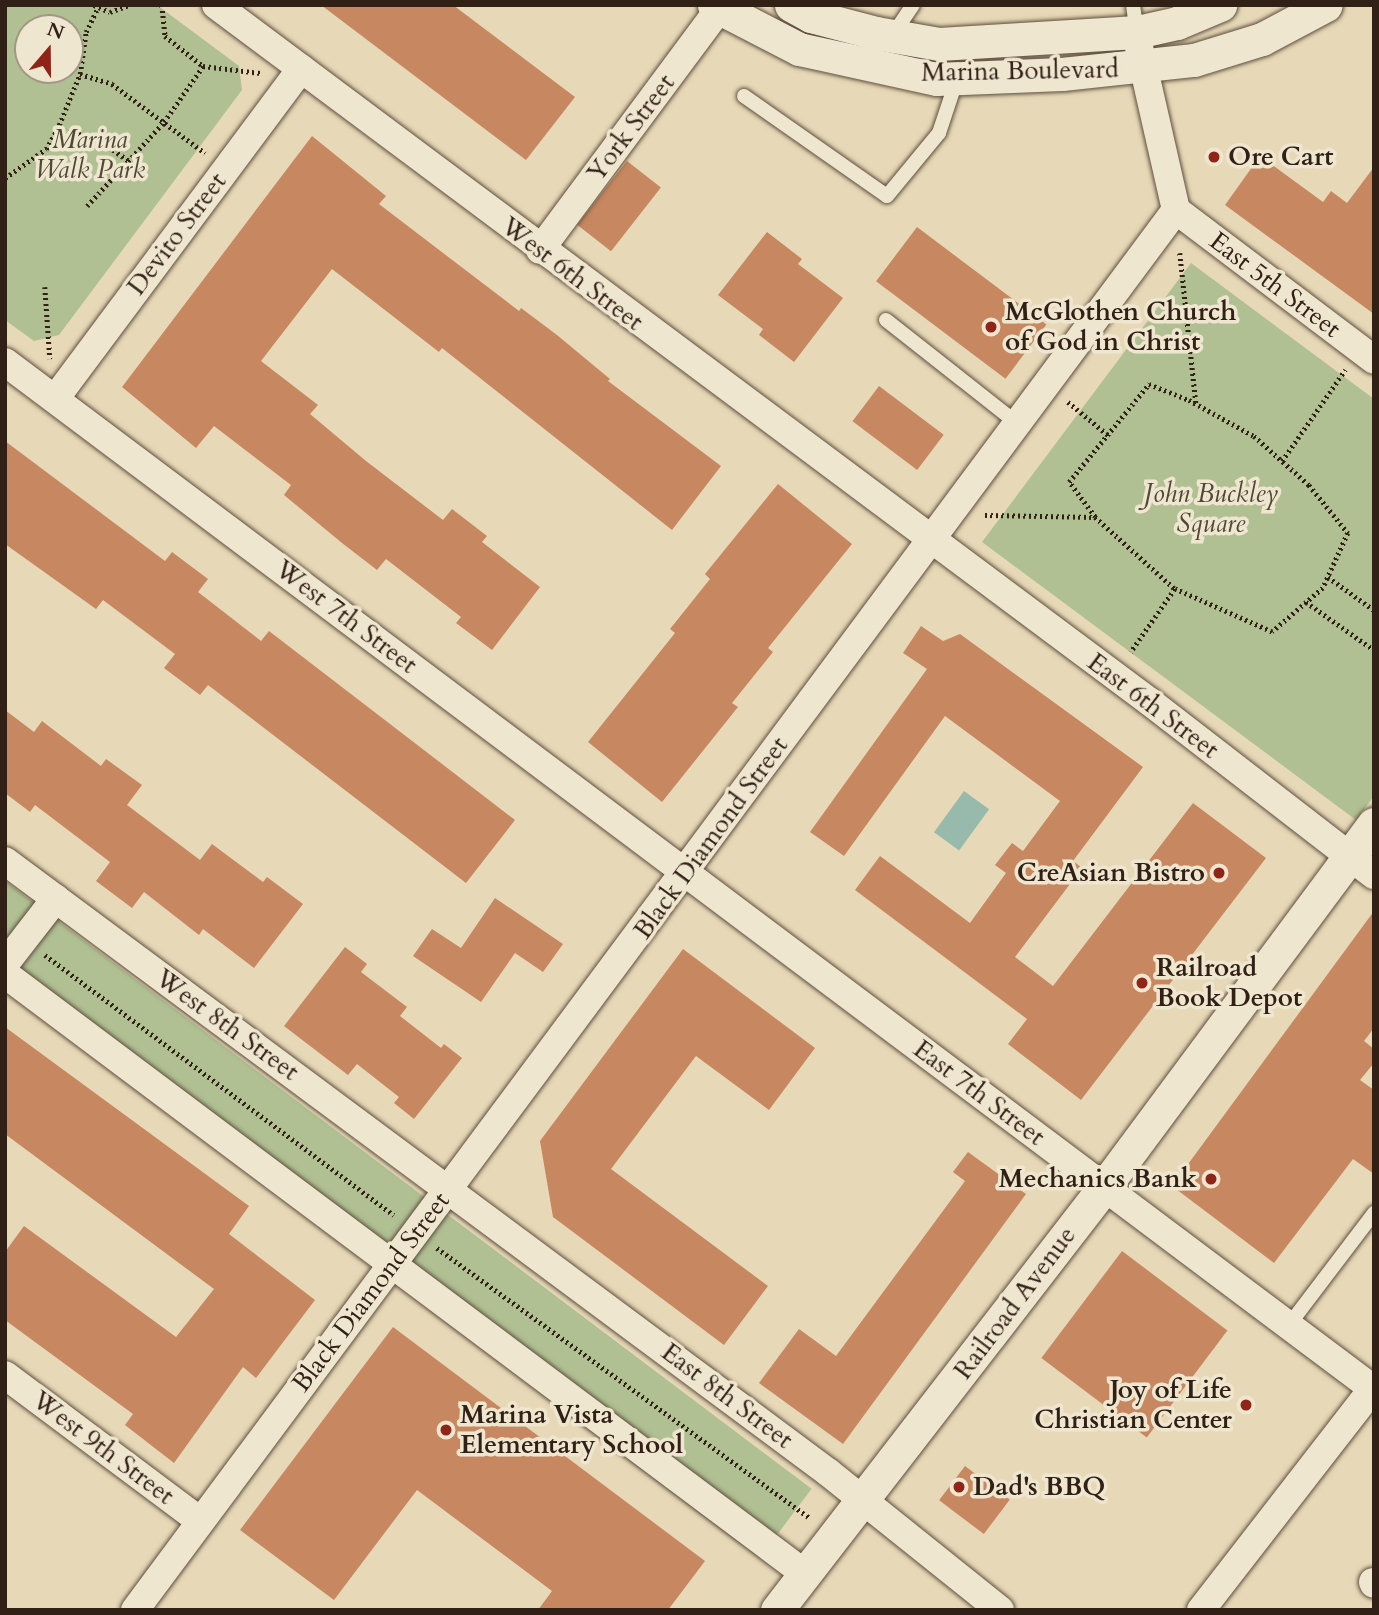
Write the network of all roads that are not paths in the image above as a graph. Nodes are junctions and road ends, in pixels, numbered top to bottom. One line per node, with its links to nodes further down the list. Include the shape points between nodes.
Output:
1 (216, 5): 10 (street, West 6th Street)
2 (791, 5): 8 (street, Marina Boulevard, via 811,16)
3 (913, 5): 8 (lane)
4 (1220, 5): 7 (street, Marina Boulevard, via 1177,23)
5 (1326, 5): 9 (street, Marina Boulevard, via 1262,39 1194,60)
6 (718, 6): 11 (street, Marina Boulevard, via 799,49 869,67 937,79); 14 (street, York Street)
7 (1135, 19): 8 (street, Marina Boulevard, via 939,44); 9 (street)
8 (892, 36)
9 (1142, 68): 11 (street, Marina Boulevard); 13 (street)
10 (301, 69): 14 (street, West 6th Street); 18 (street, Devito Street)
11 (958, 78): 12 (lane, via 939,133 887,196)
12 (744, 96)
13 (1176, 210): 16 (street, East 5th Street); 19 (street, Black Diamond Street)
14 (540, 250): 20 (street, West 6th Street)
15 (886, 320): 19 (lane)
16 (1367, 355)
17 (5, 362): 18 (street, West 7th Street)
18 (55, 399): 24 (street, West 7th Street)
19 (1018, 424): 20 (street, Black Diamond Street)
20 (931, 539): 23 (street, East 6th Street); 24 (street, Black Diamond Street)
21 (1374, 824): 23 (street, Railroad Avenue)
22 (5, 861): 25 (street, West 8th Street)
23 (1362, 865): 28 (street, Railroad Avenue)
24 (686, 873): 28 (street, East 7th Street); 29 (street, Black Diamond Street)
25 (56, 898): 26 (street); 29 (street, West 8th Street)
26 (5, 964)
27 (5, 974): 31 (street)
28 (1104, 1187): 32 (street, East 7th Street); 35 (street, Railroad Avenue)
29 (449, 1189): 31 (street, Black Diamond Street); 35 (street, East 8th Street)
30 (1374, 1213): 32 (lane)
31 (391, 1265): 36 (street, Black Diamond Street); 37 (street)
32 (1289, 1325): 34 (street, East 7th Street)
33 (5, 1375): 36 (street, West 9th Street)
34 (1373, 1388): 41 (street)
35 (862, 1501): 37 (street, Railroad Avenue); 40 (street, East 8th Street)
36 (200, 1521): 38 (street, Black Diamond Street)
37 (804, 1573): 39 (street, Railroad Avenue)
38 (135, 1610)
39 (777, 1610)
40 (1000, 1610)
41 (1201, 1610)

